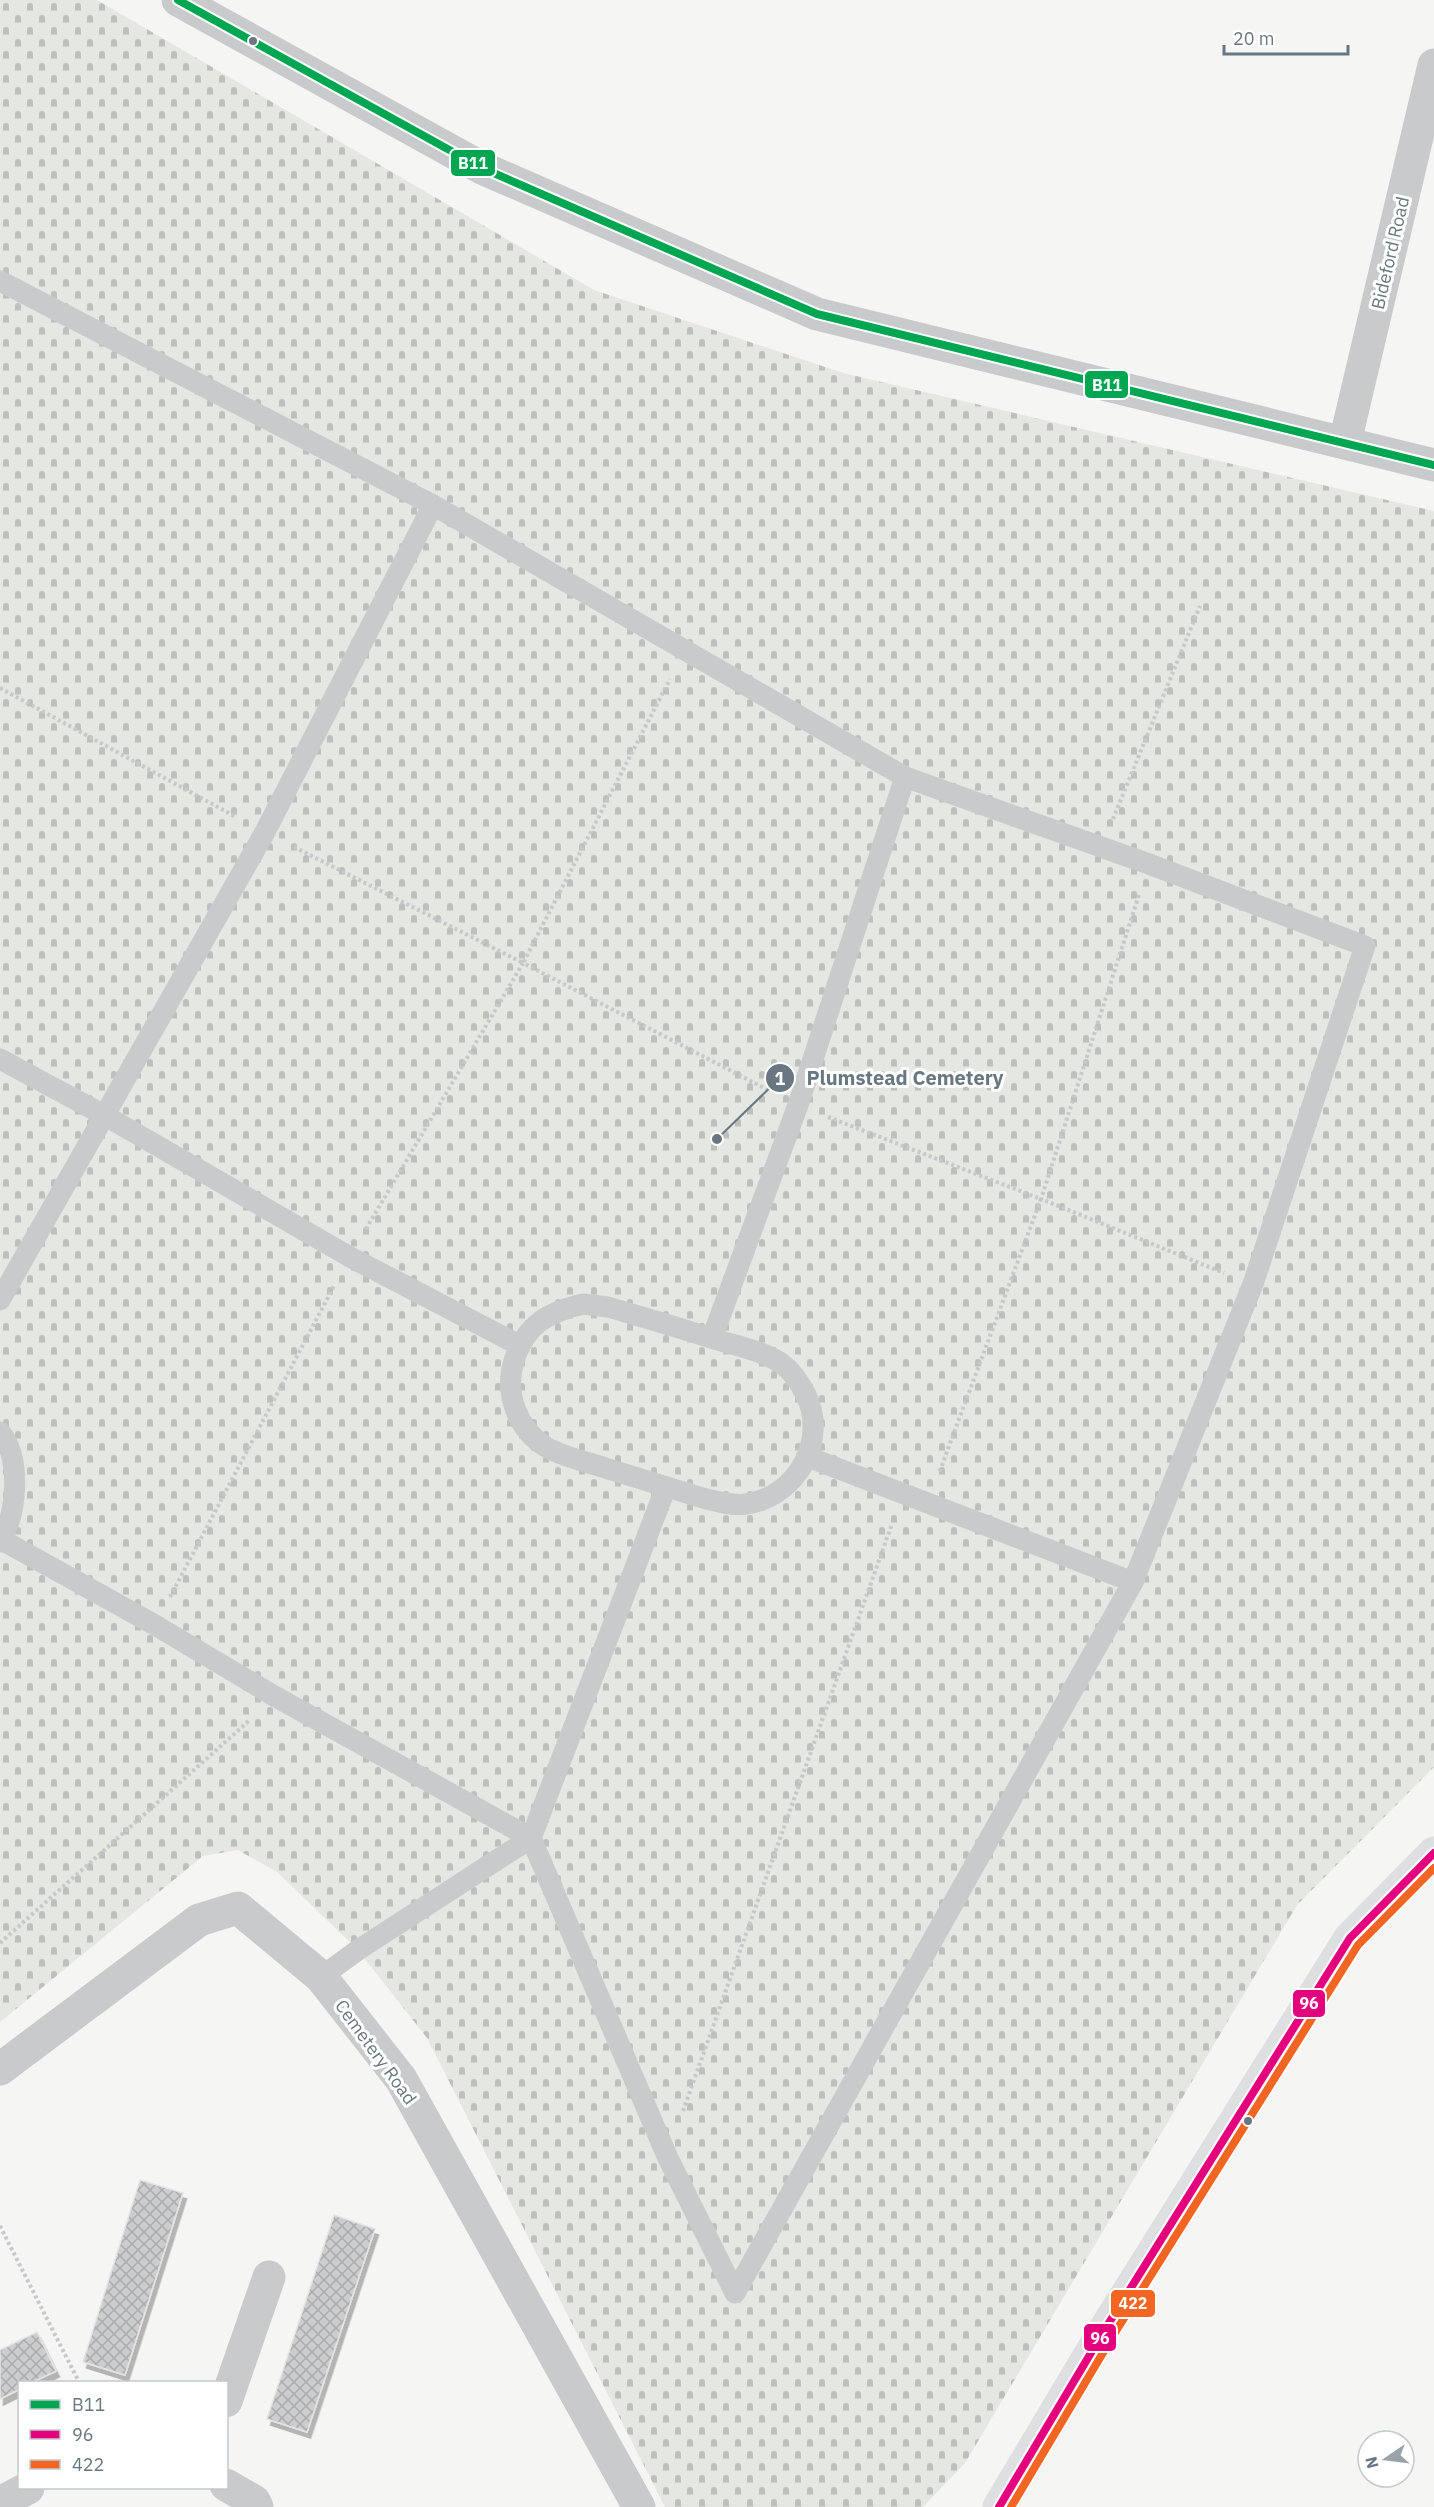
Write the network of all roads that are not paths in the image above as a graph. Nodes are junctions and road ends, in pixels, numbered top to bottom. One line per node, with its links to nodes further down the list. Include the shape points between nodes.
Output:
1 (178, 0): 4 (street, via 482,168 817,314)
2 (1434, 65): 4 (street, Bideford Road)
3 (0, 281): 6 (lane)
4 (1345, 442): 5 (street)
5 (1434, 465)
6 (433, 505): 7 (lane); 9 (lane, via 265,832)
7 (906, 777): 11 (lane, via 798,1105); 17 (lane, via 1365,946 1253,1284)
8 (0, 1059): 9 (lane)
9 (104, 1115): 10 (lane); 12 (lane, via 350,1257)
10 (0, 1300)
11 (712, 1338): 12 (lane, via 609,1307 583,1304 558,1310 535,1324); 14 (lane, via 758,1352 782,1364 800,1382 812,1406 814,1432)
12 (519, 1345): 15 (lane, via 511,1371 511,1391 526,1429 546,1447 571,1458)
13 (0, 1432): 16 (lane, via 14,1470 14,1506)
14 (808, 1457): 15 (lane, via 794,1480 772,1496 747,1504 720,1503); 17 (lane)
15 (666, 1486): 18 (lane)
16 (1, 1541): 18 (lane)
17 (1133, 1582): 18 (lane, via 735,2293 667,2157)
18 (531, 1838): 20 (lane)
19 (1434, 1853): 27 (main road, via 1350,1938 1107,2326)
20 (321, 1977): 21 (street, Cemetery Road, via 238,1908 199,1920); 29 (street, Cemetery Road, via 401,2079)
21 (0, 2069)
22 (269, 2277): 23 (street)
23 (228, 2395)
24 (228, 2486): 28 (street, via 254,2501)
25 (24, 2489): 26 (street)
26 (0, 2503)
27 (1008, 2504)
28 (257, 2507)
29 (639, 2507)

